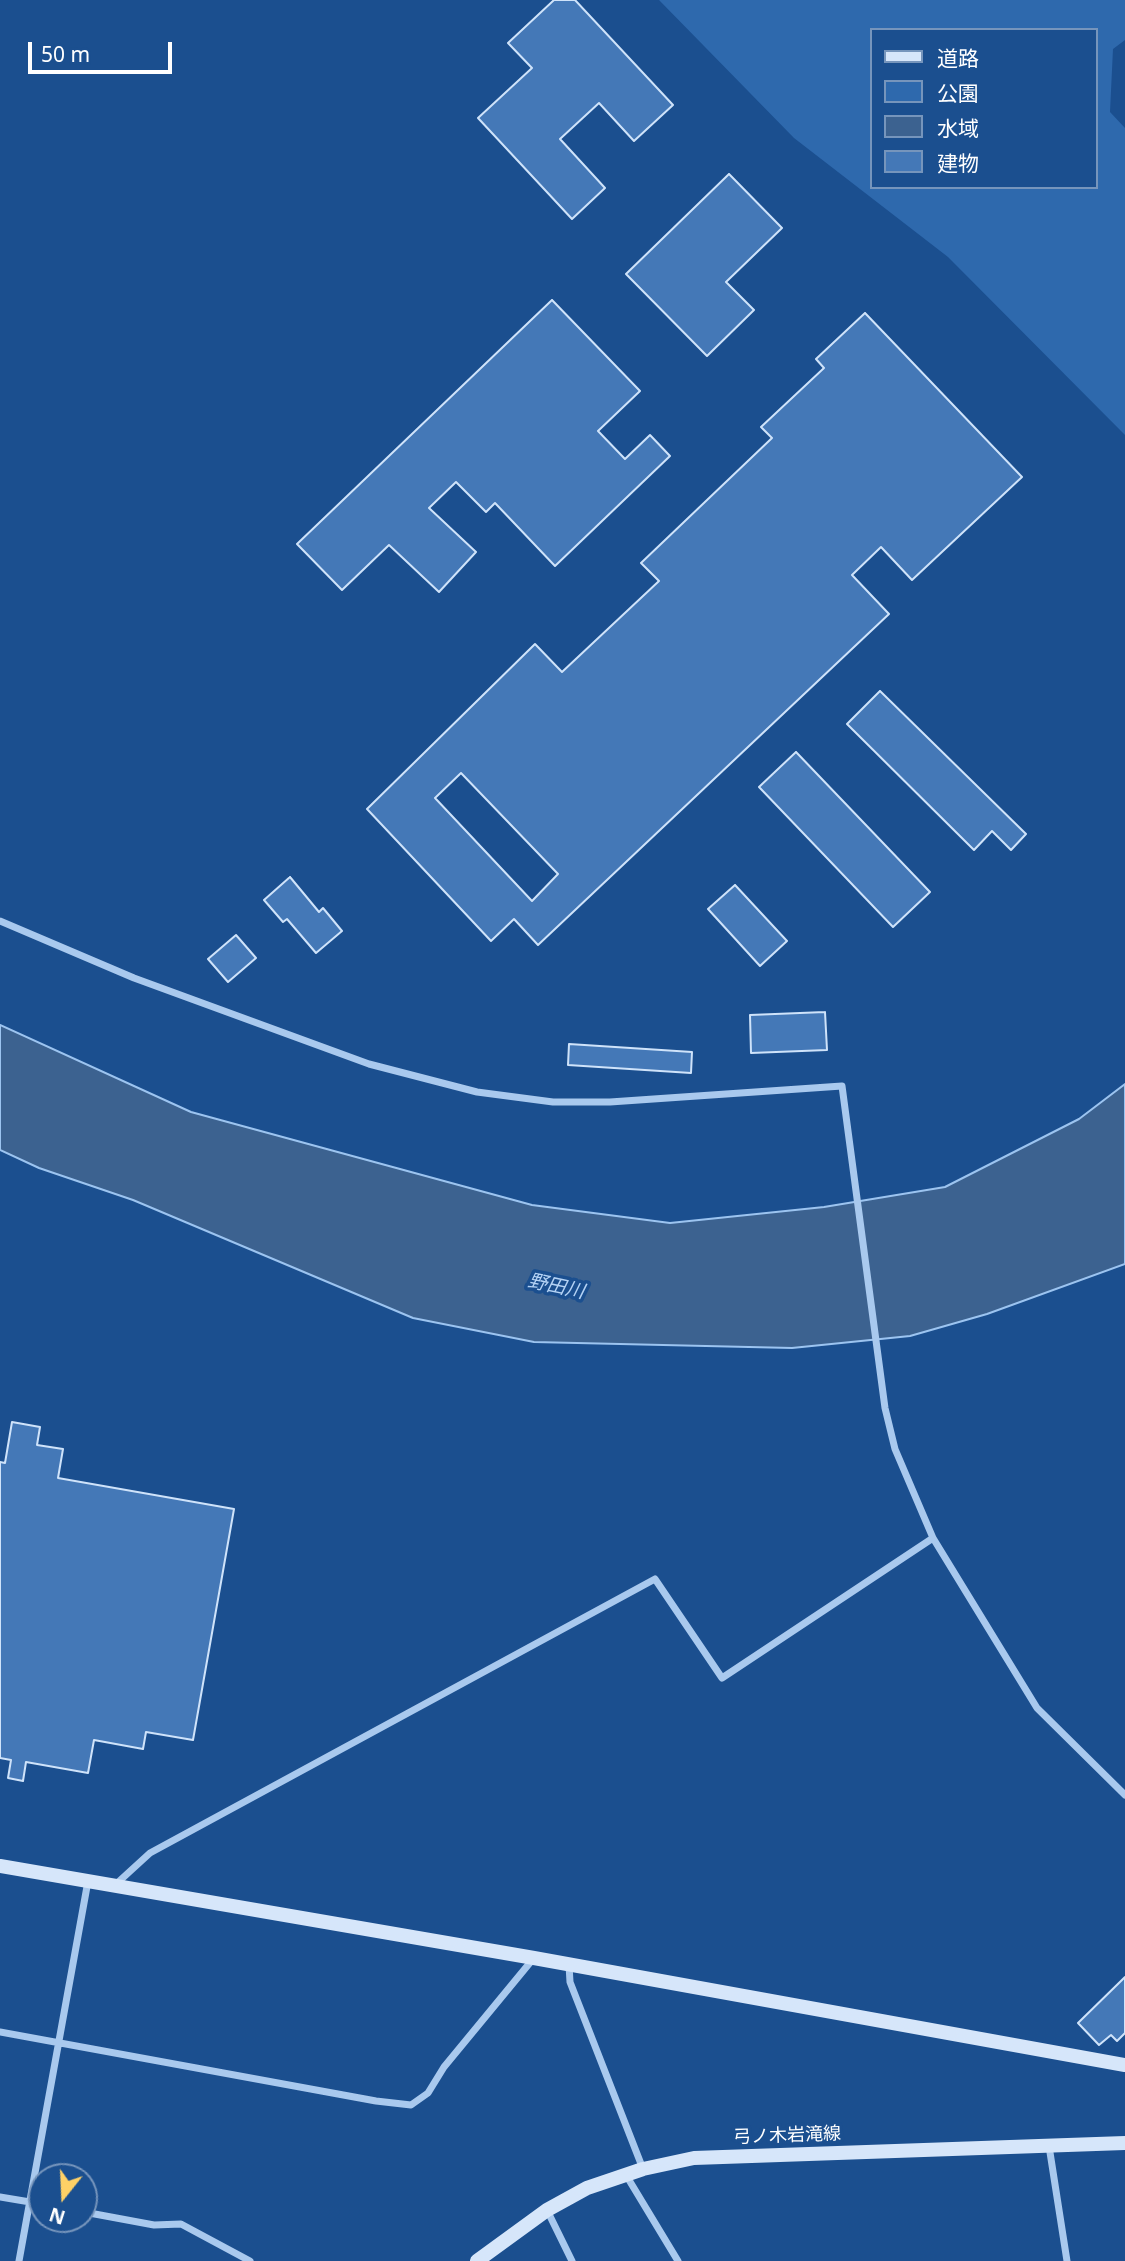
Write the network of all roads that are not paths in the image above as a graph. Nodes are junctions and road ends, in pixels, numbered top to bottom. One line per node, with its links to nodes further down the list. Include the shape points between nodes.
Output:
1 (0, 920): 2 (street, via 134,978 369,1065 477,1092 553,1102 842,1086 885,1408 895,1449)
2 (933, 1538): 3 (street, via 1037,1708); 6 (street, via 722,1678 654,1579 150,1853)
3 (1125, 1795)
4 (0, 1866): 5 (street)
5 (88, 1881): 6 (street); 10 (street)
6 (114, 1886): 7 (street)
7 (534, 1958): 8 (street); 10 (street, via 443,2067 428,2093 411,2105)
8 (569, 1964): 11 (street); 15 (street, via 570,1982)
9 (0, 2032): 10 (street)
10 (59, 2044): 14 (street)
11 (1125, 2065)
12 (1125, 2143): 13 (street, 弓ノ木岩滝線)
13 (1049, 2146): 15 (street, 弓ノ木岩滝線, via 694,2158); 27 (street)
14 (36, 2163)
15 (643, 2169): 16 (street, 弓ノ木岩滝線)
16 (625, 2174): 20 (street, 弓ノ木岩滝線); 26 (street)
17 (0, 2197): 18 (street)
18 (28, 2202)
19 (28, 2208): 22 (street)
20 (547, 2210): 24 (street, 弓ノ木岩滝線); 25 (street)
21 (98, 2215): 23 (street, via 154,2225 181,2224)
22 (19, 2261)
23 (250, 2261)
24 (477, 2261)
25 (572, 2261)
26 (678, 2261)
27 (1067, 2261)

